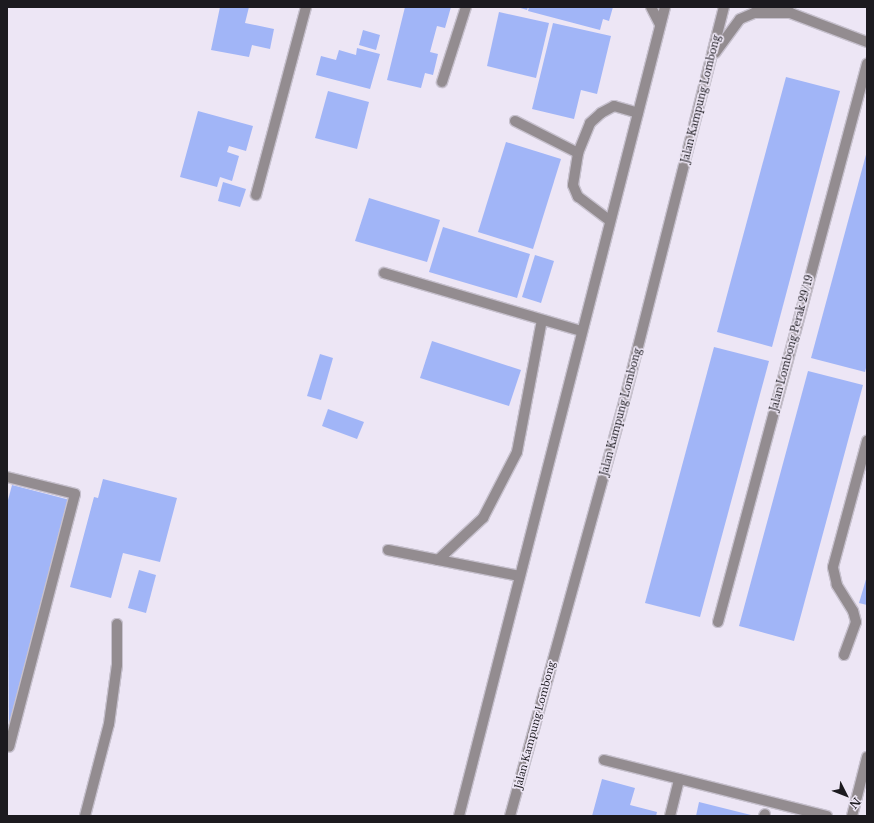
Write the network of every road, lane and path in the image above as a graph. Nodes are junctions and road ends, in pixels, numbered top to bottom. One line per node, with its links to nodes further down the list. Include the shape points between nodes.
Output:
1 (306, 7): 17 (street)
2 (466, 7): 12 (street)
3 (651, 7): 8 (street)
4 (665, 7): 8 (street)
5 (724, 7): 10 (street, Jalan Kampung Lombong)
6 (775, 7): 7 (street)
7 (788, 10): 9 (street); 10 (street, via 754,12 740,19)
8 (660, 25): 14 (street)
9 (867, 42)
10 (711, 59): 36 (street, Jalan Kampung Lombong, via 623,406)
11 (867, 64): 13 (street, Jalan Lombong Perak 29/19)
12 (442, 82)
13 (862, 98): 27 (street, Jalan Lombong Perak 29/19)
14 (638, 113): 16 (street, via 614,106 601,113 590,123); 18 (street)
15 (514, 121): 16 (street)
16 (578, 153): 18 (street, via 573,185 578,197)
17 (256, 195)
18 (609, 220): 21 (street)
19 (384, 273): 20 (street)
20 (542, 320): 21 (street); 25 (street, via 517,452 483,518)
21 (581, 331): 26 (street)
22 (867, 441): 29 (street, via 833,567 837,585 856,622)
23 (7, 476): 30 (street, via 75,494)
24 (388, 550): 25 (street)
25 (438, 560): 26 (street)
26 (519, 576): 35 (street)
27 (718, 622)
28 (117, 624): 34 (street, via 117,665 109,724)
29 (844, 655)
30 (8, 749)
31 (867, 757): 39 (street)
32 (604, 760): 33 (street)
33 (679, 779): 37 (street); 38 (street)
34 (85, 816)
35 (459, 816)
36 (510, 816)
37 (670, 816)
38 (827, 816)
39 (852, 816)

